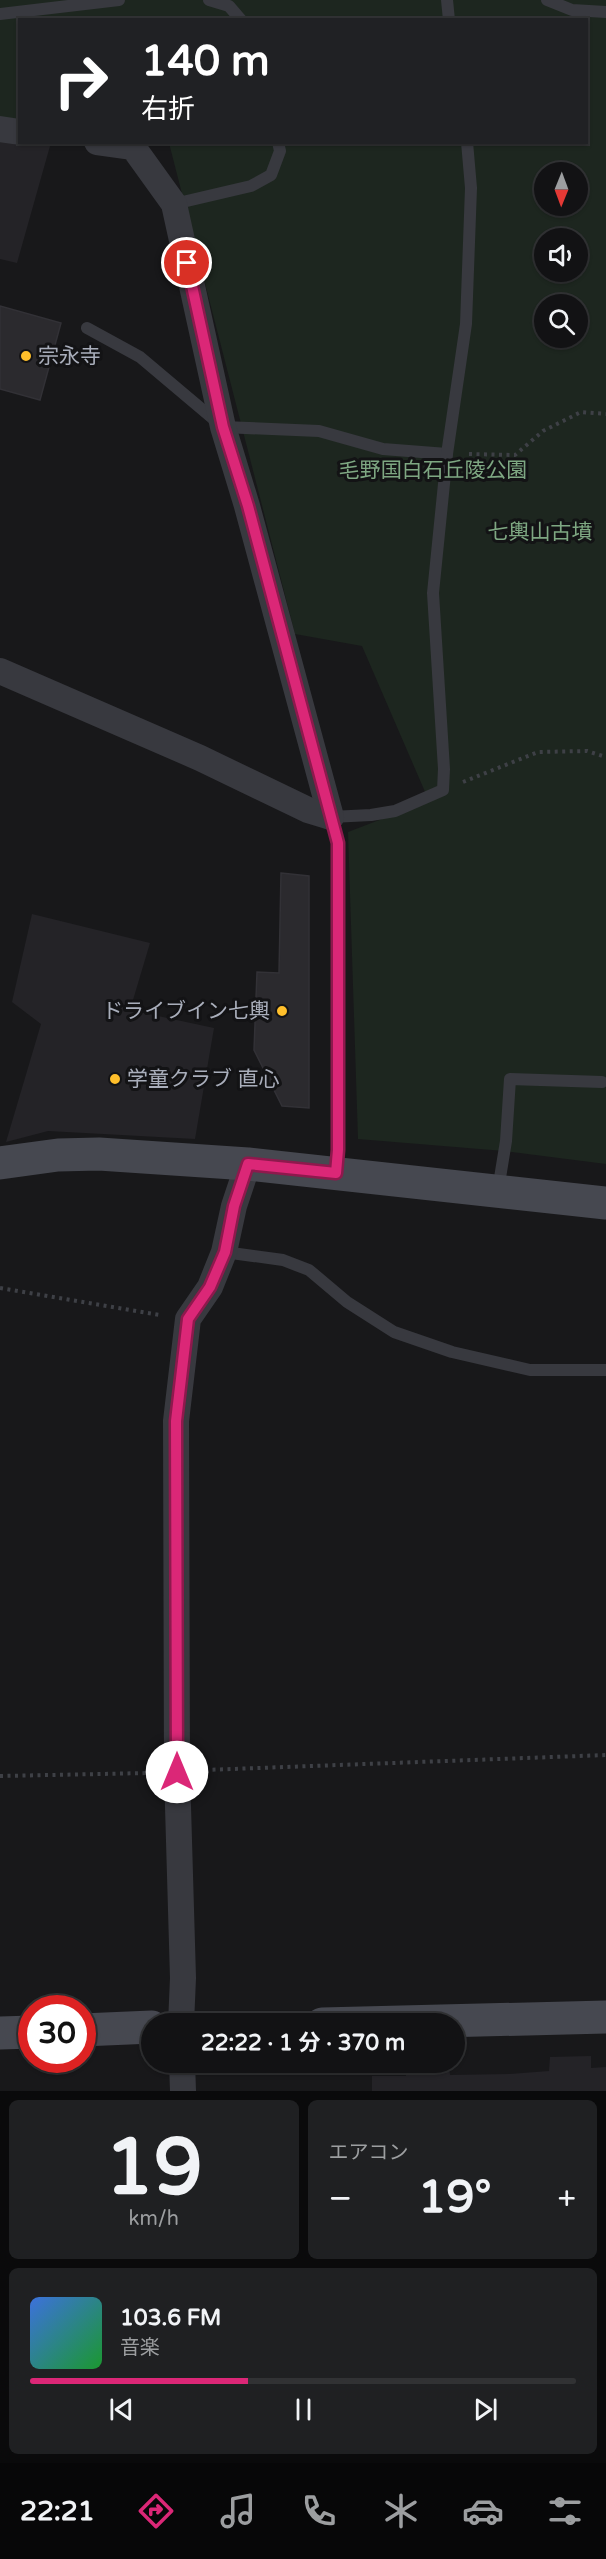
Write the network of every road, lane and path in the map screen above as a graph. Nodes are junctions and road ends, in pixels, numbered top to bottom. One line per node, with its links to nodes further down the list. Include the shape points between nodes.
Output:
1 (119, 0): 6 (lane)
2 (209, 0): 7 (lane, via 230,6)
3 (447, 0): 8 (lane)
4 (547, 0): 5 (lane, via 572,10)
5 (606, 12)
6 (0, 14)
7 (239, 18)
8 (449, 18)
9 (0, 129): 10 (street)
10 (18, 132)
11 (111, 144): 14 (street, via 133,147)
12 (278, 144): 14 (lane, via 280,151 271,175 252,186)
13 (467, 144): 18 (lane, via 471,188 466,324)
14 (174, 204): 17 (street)
15 (87, 328): 17 (lane, via 140,357)
16 (606, 414): 18 (path, via 581,412 543,431 515,455)
17 (223, 427): 18 (lane, via 319,431 383,449); 22 (street, via 248,506)
18 (447, 454): 21 (lane, via 433,593)
19 (0, 671): 22 (street)
20 (606, 757): 21 (path, via 587,751 538,752)
21 (443, 790): 22 (lane, via 395,811)
22 (331, 817): 26 (lane, via 338,843)
23 (602, 1082): 27 (lane, via 510,1079)
24 (0, 1163): 25 (street, via 99,1154)
25 (248, 1164): 26 (street); 29 (street)
26 (336, 1173): 27 (street)
27 (498, 1191): 28 (street)
28 (606, 1203)
29 (225, 1252): 31 (street, via 210,1287); 32 (lane, via 283,1260 309,1270 347,1302 394,1332 452,1352 530,1370)
30 (0, 1288): 31 (path)
31 (188, 1319): 34 (street, via 176,1421)
32 (606, 1370)
33 (606, 1755): 34 (path)
34 (177, 1772): 35 (path); 36 (street)
35 (0, 1776)
36 (181, 2013)
37 (606, 2017): 38 (street)
38 (465, 2020)
39 (141, 2027): 40 (street)
40 (96, 2029)
41 (18, 2032): 42 (street)
42 (0, 2033)
43 (182, 2073): 44 (street)
44 (183, 2091)

